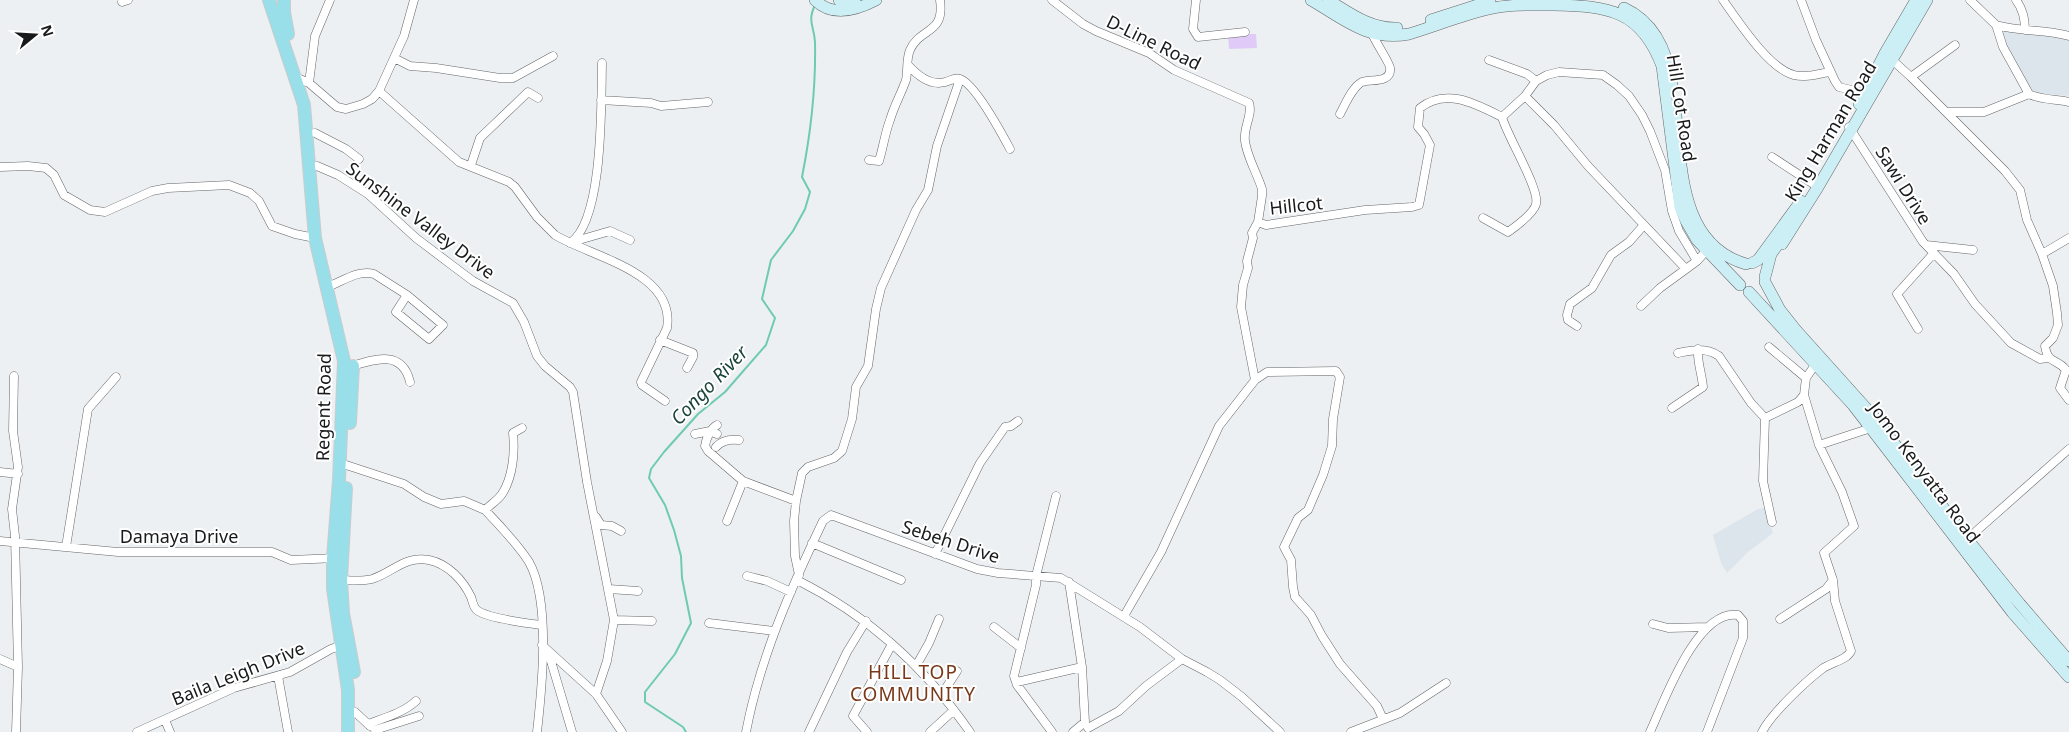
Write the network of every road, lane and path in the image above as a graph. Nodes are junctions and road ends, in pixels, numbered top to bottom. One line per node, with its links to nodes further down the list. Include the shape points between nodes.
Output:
1 (269, 0): 37 (main road, Regent Road)
2 (284, 0): 37 (main road, Regent Road, via 289,36)
3 (330, 0): 37 (street, via 315,36)
4 (414, 0): 30 (street)
5 (815, 0): 8 (main road, via 829,8 850,11)
6 (839, 0): 7 (main road)
7 (856, 0)
8 (876, 0)
9 (940, 0): 33 (street, via 939,19 910,50)
10 (1052, 0): 47 (street, D-Line Road, via 1096,31 1149,52 1174,70)
11 (1196, 0): 24 (street, via 1192,30 1198,37)
12 (1311, 0): 25 (main road, Hill Cot Road, via 1350,24)
13 (1328, 0): 14 (main road, via 1361,20 1386,28 1400,28)
14 (1496, 0)
15 (1596, 0): 74 (main road, Hill Cot Road, via 1626,9 1640,17 1655,33 1670,66 1684,185 1693,219 1712,245 1735,261)
16 (1723, 0): 34 (street, via 1760,48 1782,68 1794,75)
17 (1801, 0): 34 (street)
18 (1916, 0): 29 (main road, King Harman Road)
19 (1927, 0): 29 (main road, King Harman Road)
20 (1970, 0): 22 (street)
21 (2016, 0): 23 (street, via 2025,19)
22 (1996, 26): 23 (street); 41 (street, via 2003,47)
23 (2025, 30): 26 (street)
24 (1244, 32)
25 (1372, 33): 49 (street, via 1388,62 1389,74 1384,79 1356,86); 70 (main road, Hill Cot Road, via 1403,35 1484,10 1525,4 1604,9 1622,15 1646,34 1656,49 1662,66 1680,207)
26 (2069, 36)
27 (1955, 45): 35 (street)
28 (553, 56): 30 (street, via 513,78 410,66)
29 (1888, 57): 35 (street); 40 (main road, King Harman Road)
30 (394, 58): 39 (street)
31 (1489, 60): 38 (street, via 1527,74)
32 (602, 63): 44 (street)
33 (908, 65): 36 (street, via 940,84); 56 (street, via 879,161)
34 (1829, 72): 40 (street, via 1839,87)
35 (1911, 77): 48 (street)
36 (960, 78): 53 (street, via 980,99); 114 (street, via 937,146 928,190 881,288 868,366 856,387 852,418 842,451 834,458 804,470)
37 (303, 80): 39 (street, via 337,107 363,104); 52 (main road, Regent Road, via 312,105); 64 (main road, Regent Road)
38 (1536, 81): 42 (street); 73 (street, via 1559,72 1603,75 1629,96 1642,114 1665,170 1679,231)
39 (379, 91): 57 (street, via 448,154)
40 (1868, 94): 51 (main road, King Harman Road)
41 (2028, 94): 46 (street); 48 (street, via 1984,112)
42 (1525, 96): 50 (street); 63 (street)
43 (538, 98): 57 (street, via 528,92 480,138)
44 (601, 100): 45 (street, via 660,106); 67 (street, via 597,178 586,218)
45 (708, 102)
46 (2069, 102)
47 (1249, 103): 62 (street, Hillcot, via 1251,109 1245,141 1262,189)
48 (1947, 112): 72 (street, via 2020,190)
49 (1340, 114)
50 (1502, 117): 61 (street, via 1536,203 1508,232); 62 (street, Hillcot, via 1454,97 1436,99 1420,108 1418,127 1430,145 1419,205 1266,225)
51 (1850, 128): 60 (main road, King Harman Road); 68 (street, Sawi Drive)
52 (316, 133): 55 (street); 58 (main road, Regent Road)
53 (1010, 149)
54 (1772, 157): 60 (street)
55 (359, 159)
56 (869, 160)
57 (471, 165): 67 (street, via 509,182 546,228)
58 (317, 166): 77 (main road, Regent Road); 116 (street, Sunshine Valley Drive, via 368,194 416,238 472,281 517,308 537,356 573,392)
59 (0, 167): 64 (street, via 46,168 54,175 64,195 90,210 105,212 152,191 229,185 260,200 272,226)
60 (1816, 185): 74 (main road, King Harman Road, via 1758,260); 76 (main road, King Harman Road, via 1782,244 1779,243 1771,254)
61 (1483, 218)
62 (1258, 222): 94 (street, via 1252,233 1241,307)
63 (1643, 226): 75 (street); 81 (street, via 1611,255 1592,288 1570,304 1568,320)
64 (315, 238): 77 (main road, Regent Road)
65 (2069, 238): 72 (street)
66 (630, 240): 67 (street, via 610,231)
67 (571, 242): 83 (street, via 635,272 656,288 668,318)
68 (1926, 245): 69 (street, Sawi Drive); 71 (street)
69 (1973, 250)
70 (1706, 251): 73 (street); 78 (main road, Hill Cot Road)
71 (1934, 253): 82 (street, via 1897,294); 87 (street, via 2011,343 2040,359)
72 (2042, 254): 87 (street, via 2053,286 2058,325 2053,338 2045,346)
73 (1697, 261): 75 (street)
74 (1749, 264): 76 (main road, via 1759,266); 78 (main road, via 1739,270)
75 (1686, 269): 80 (street)
76 (1765, 279): 78 (main road, via 1760,288); 102 (main road, Jomo Kenyatta Road, via 1780,310)
77 (331, 286): 79 (street, via 368,272); 89 (main road, Regent Road, via 348,334)
78 (1744, 289): 88 (main road, Jomo Kenyatta Road)
79 (407, 295): 79 (street, via 443,325 429,339 396,312)
80 (1641, 306)
81 (1576, 326)
82 (1918, 329)
83 (660, 340): 90 (street, via 693,353); 98 (street, via 642,385)
84 (1769, 347): 93 (street)
85 (1698, 349): 86 (street); 99 (street, via 1703,387); 100 (street, via 1712,351 1719,356)
86 (1678, 353)
87 (2048, 358): 97 (street, via 2066,370 2060,388)
88 (1815, 365): 93 (street); 102 (main road, Jomo Kenyatta Road)
89 (349, 367): 95 (street, via 377,359 396,361 405,368); 109 (main road, Regent Road)
90 (688, 368)
91 (14, 376): 111 (street, via 12,431)
92 (116, 377): 124 (street, via 88,409)
93 (1806, 378): 96 (street)
94 (1255, 380): 137 (street, via 1219,426 1161,552); 171 (street, via 1267,372 1330,370 1336,371 1340,377 1332,446 1323,475 1308,510 1298,518 1284,547 1291,560 1295,597 1311,615 1340,664 1378,706)
95 (410, 382)
96 (1804, 395): 100 (street, via 1798,402); 106 (street)
97 (2069, 400)
98 (665, 401)
99 (1672, 408)
100 (1765, 418): 118 (street, via 1763,481)
101 (1018, 421): 125 (street, via 1005,427 980,463)
102 (1872, 423): 106 (street); 123 (main road, Jomo Kenyatta Road)
103 (717, 425): 112 (street, via 711,429 706,449)
104 (522, 428): 115 (street, via 513,433 511,473 502,494)
105 (695, 434): 107 (street, via 710,431 736,440 722,442)
106 (1819, 445): 132 (street, via 1854,526 1824,554)
107 (716, 447)
108 (2069, 449): 123 (street)
109 (344, 464): 115 (street, via 404,484 440,504 464,501); 126 (main road, Regent Road)
110 (0, 472): 111 (street)
111 (18, 474): 121 (street, via 12,509)
112 (743, 481): 114 (street); 117 (street)
113 (1056, 496): 128 (street)
114 (796, 501): 129 (street, via 794,538)
115 (485, 510): 145 (street, via 529,563 539,596)
116 (593, 513): 119 (street, via 601,525); 134 (street, Sunshine Valley Drive)
117 (727, 521)
118 (1772, 522)
119 (621, 531)
120 (0, 541): 121 (street, Damaya Drive)
121 (15, 542): 124 (street, Damaya Drive); 158 (street)
122 (812, 543): 125 (street, Sebeh Drive, via 823,521 831,515); 129 (street, Sebeh Drive); 131 (street)
123 (1964, 543): 156 (main road, Jomo Kenyatta Road); 162 (main road, Jomo Kenyatta Road, via 2012,612)
124 (66, 547): 126 (street, Damaya Drive, via 118,552 272,552 292,560)
125 (935, 554): 128 (street, Sebeh Drive, via 977,569)
126 (337, 558): 130 (main road, Regent Road)
127 (746, 576): 136 (street)
128 (1036, 576): 133 (street, Sebeh Drive, via 1061,578); 152 (street)
129 (798, 578): 136 (street, Sebeh Drive); 142 (street)
130 (337, 580): 145 (street, via 373,579 400,564 427,560 452,572 479,612); 149 (main road, Regent Road)
131 (901, 580)
132 (1833, 580): 139 (street, via 1826,589); 196 (street, via 1835,601 1851,651 1822,669 1801,688)
133 (1069, 582): 137 (street, Sebeh Drive); 159 (street)
134 (609, 589): 135 (street); 140 (street, Sunshine Valley Drive)
135 (638, 591)
136 (791, 592): 148 (street, Sebeh Drive)
137 (1124, 616): 155 (street, Sebeh Drive)
138 (939, 619): 157 (street)
139 (1780, 619)
140 (614, 620): 141 (street); 165 (street, Sunshine Valley Drive, via 607,661)
141 (652, 621)
142 (866, 621): 150 (street); 186 (street, via 840,666)
143 (709, 622): 148 (street)
144 (1653, 624): 147 (street, via 1668,628)
145 (542, 625): 151 (street)
146 (994, 627): 152 (street)
147 (1708, 627): 194 (street, via 1685,658); 195 (street, via 1728,614 1740,617 1744,627 1733,667)
148 (774, 631): 185 (street, Sebeh Drive)
149 (345, 644): 161 (street, Baila Leigh Drive); 169 (main road, Regent Road, via 353,665); 180 (main road, Regent Road)
150 (892, 644): 157 (street); 187 (street, via 853,716)
151 (542, 645): 153 (street); 182 (street)
152 (1021, 648): 163 (street, via 1014,676)
153 (548, 651): 165 (street); 183 (street)
154 (0, 659): 158 (street)
155 (1182, 659): 174 (street, via 1118,711); 192 (street, Sebeh Drive, via 1220,680)
156 (2069, 661)
157 (916, 666): 166 (street)
158 (18, 667): 176 (street)
159 (1082, 667): 163 (street); 174 (street)
160 (957, 671): 166 (street)
161 (278, 676): 172 (street, Baila Leigh Drive, via 234,688); 179 (street)
162 (2069, 677)
163 (1017, 682): 190 (street)
164 (1446, 683): 171 (street, via 1400,713)
165 (596, 694): 184 (street)
166 (942, 694): 168 (street)
167 (416, 701): 173 (street)
168 (954, 710): 188 (street); 189 (street)
169 (355, 712): 173 (street); 181 (main road, Regent Road)
170 (419, 716): 175 (street)
171 (1382, 719): 193 (street)
172 (165, 720): 177 (street, Baila Leigh Drive); 178 (street)
173 (368, 724): 175 (street)
174 (1088, 727): 191 (street)
175 (376, 731)
176 (16, 732)
177 (137, 732)
178 (170, 732)
179 (288, 732)
180 (348, 732)
181 (355, 732)
182 (537, 732)
183 (572, 732)
184 (622, 732)
185 (746, 732)
186 (809, 732)
187 (867, 732)
188 (930, 732)
189 (970, 732)
190 (1052, 732)
191 (1073, 732)
192 (1280, 732)
193 (1351, 732)
194 (1650, 732)
195 (1707, 732)
196 (1762, 732)

